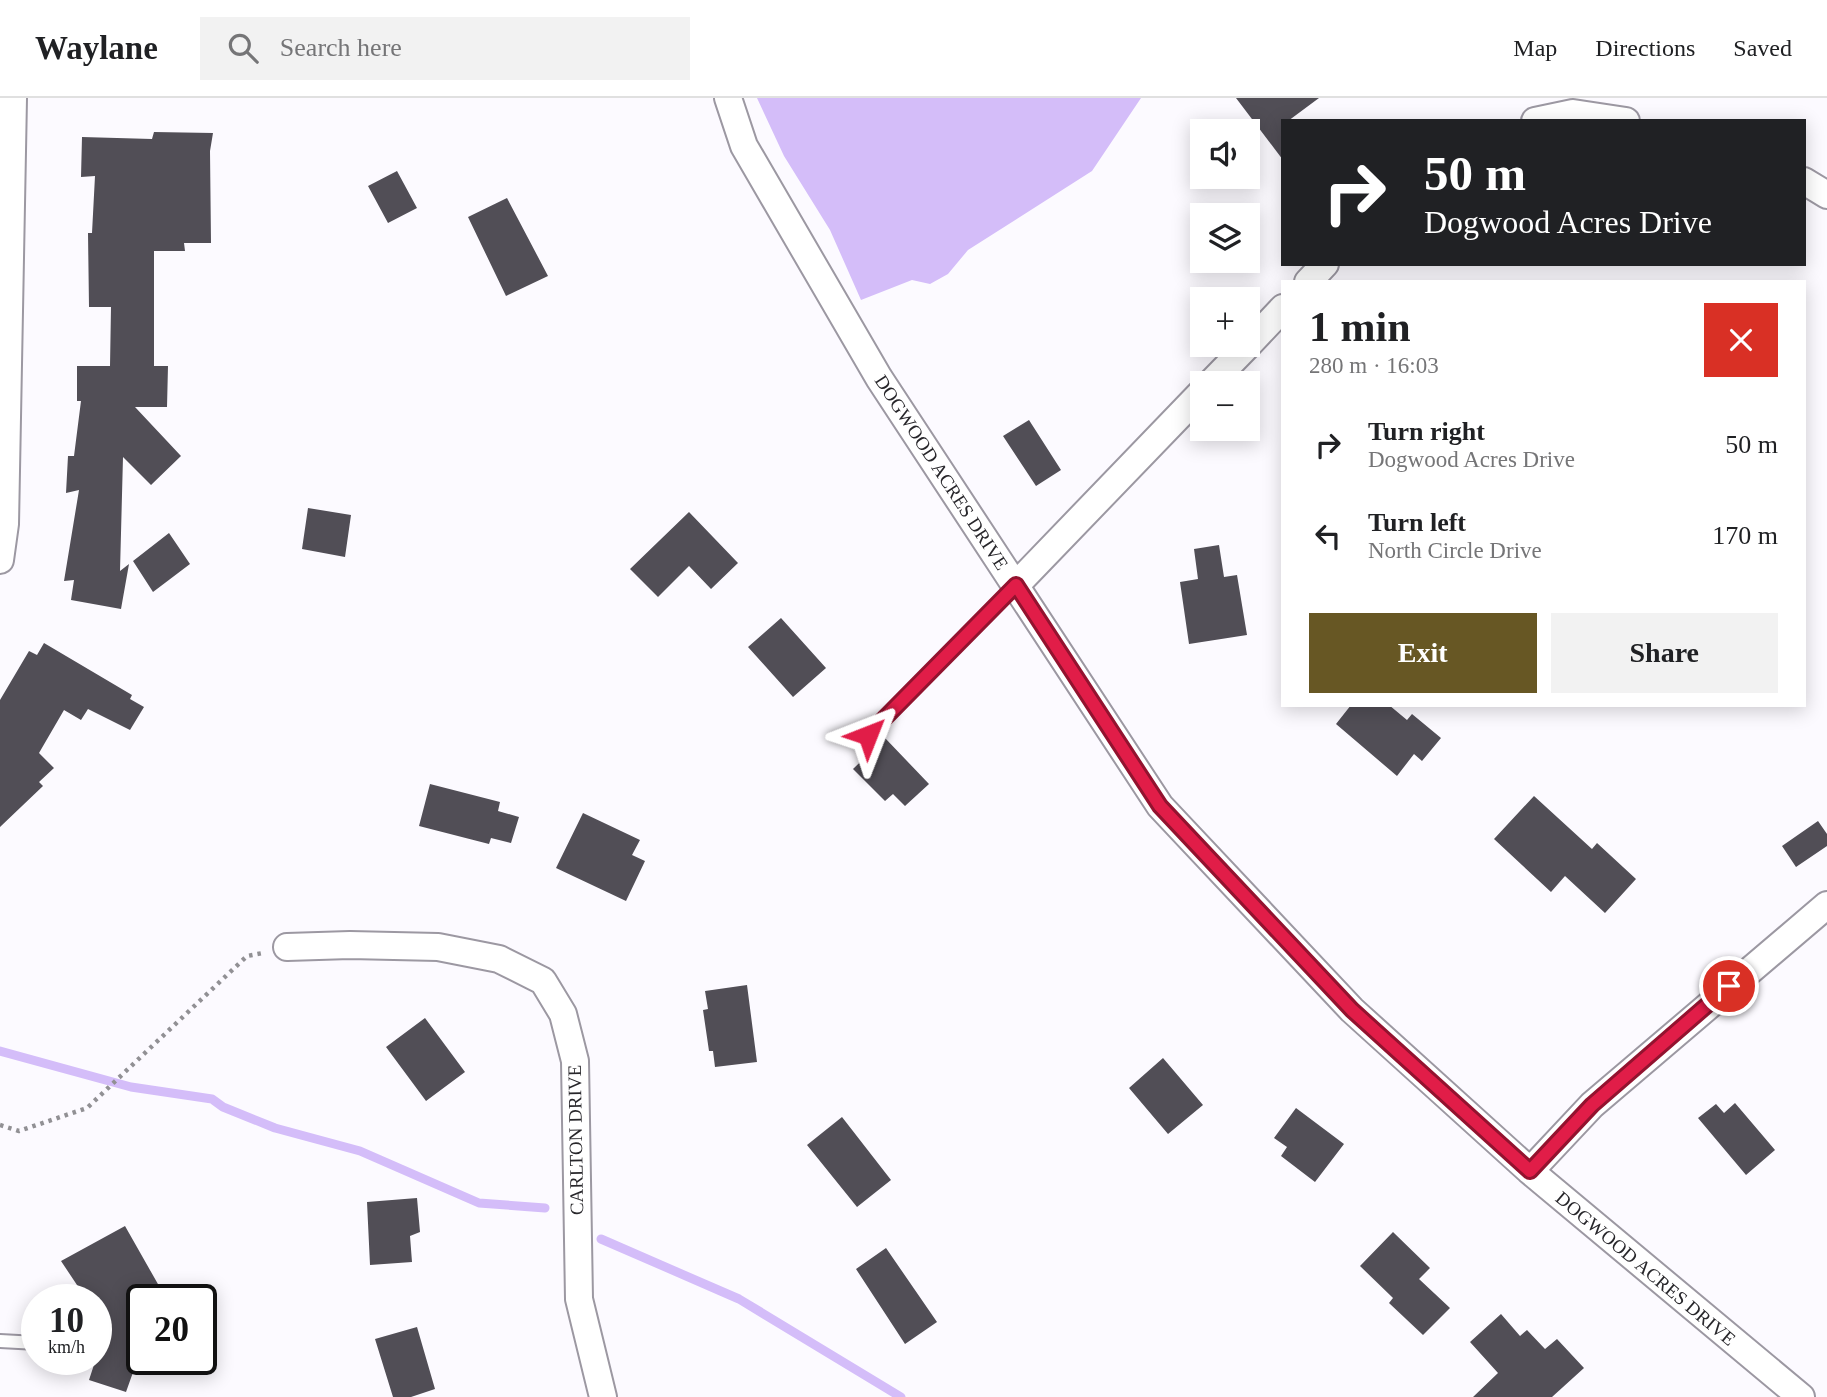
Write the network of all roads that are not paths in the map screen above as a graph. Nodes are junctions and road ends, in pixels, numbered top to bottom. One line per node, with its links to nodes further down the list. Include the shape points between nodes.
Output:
1 (13, 98): 14 (street, via 5,524)
2 (728, 98): 15 (street, DOGWOOD ACRES DRIVE, via 744,146 879,378)
3 (1544, 119): 4 (street, via 1573,113)
4 (1613, 119)
5 (1806, 182): 6 (street)
6 (1827, 195)
7 (1323, 266): 8 (street)
8 (1310, 280)
9 (1281, 310): 10 (street)
10 (1260, 332)
11 (1236, 357): 12 (street)
12 (1223, 371)
13 (1190, 404): 15 (street)
14 (0, 560)
15 (1016, 585): 16 (lane); 19 (street, DOGWOOD ACRES DRIVE, via 1160,806 1352,1010)
16 (868, 735)
17 (1827, 905): 19 (street, via 1592,1105)
18 (287, 947): 22 (street, CARLTON DRIVE, via 438,947 499,959 543,981 564,1014 575,1061 579,1299)
19 (1530, 1171): 23 (street, DOGWOOD ACRES DRIVE)
20 (0, 1341): 21 (lane)
21 (21, 1342)
22 (603, 1397)
23 (1801, 1397)

